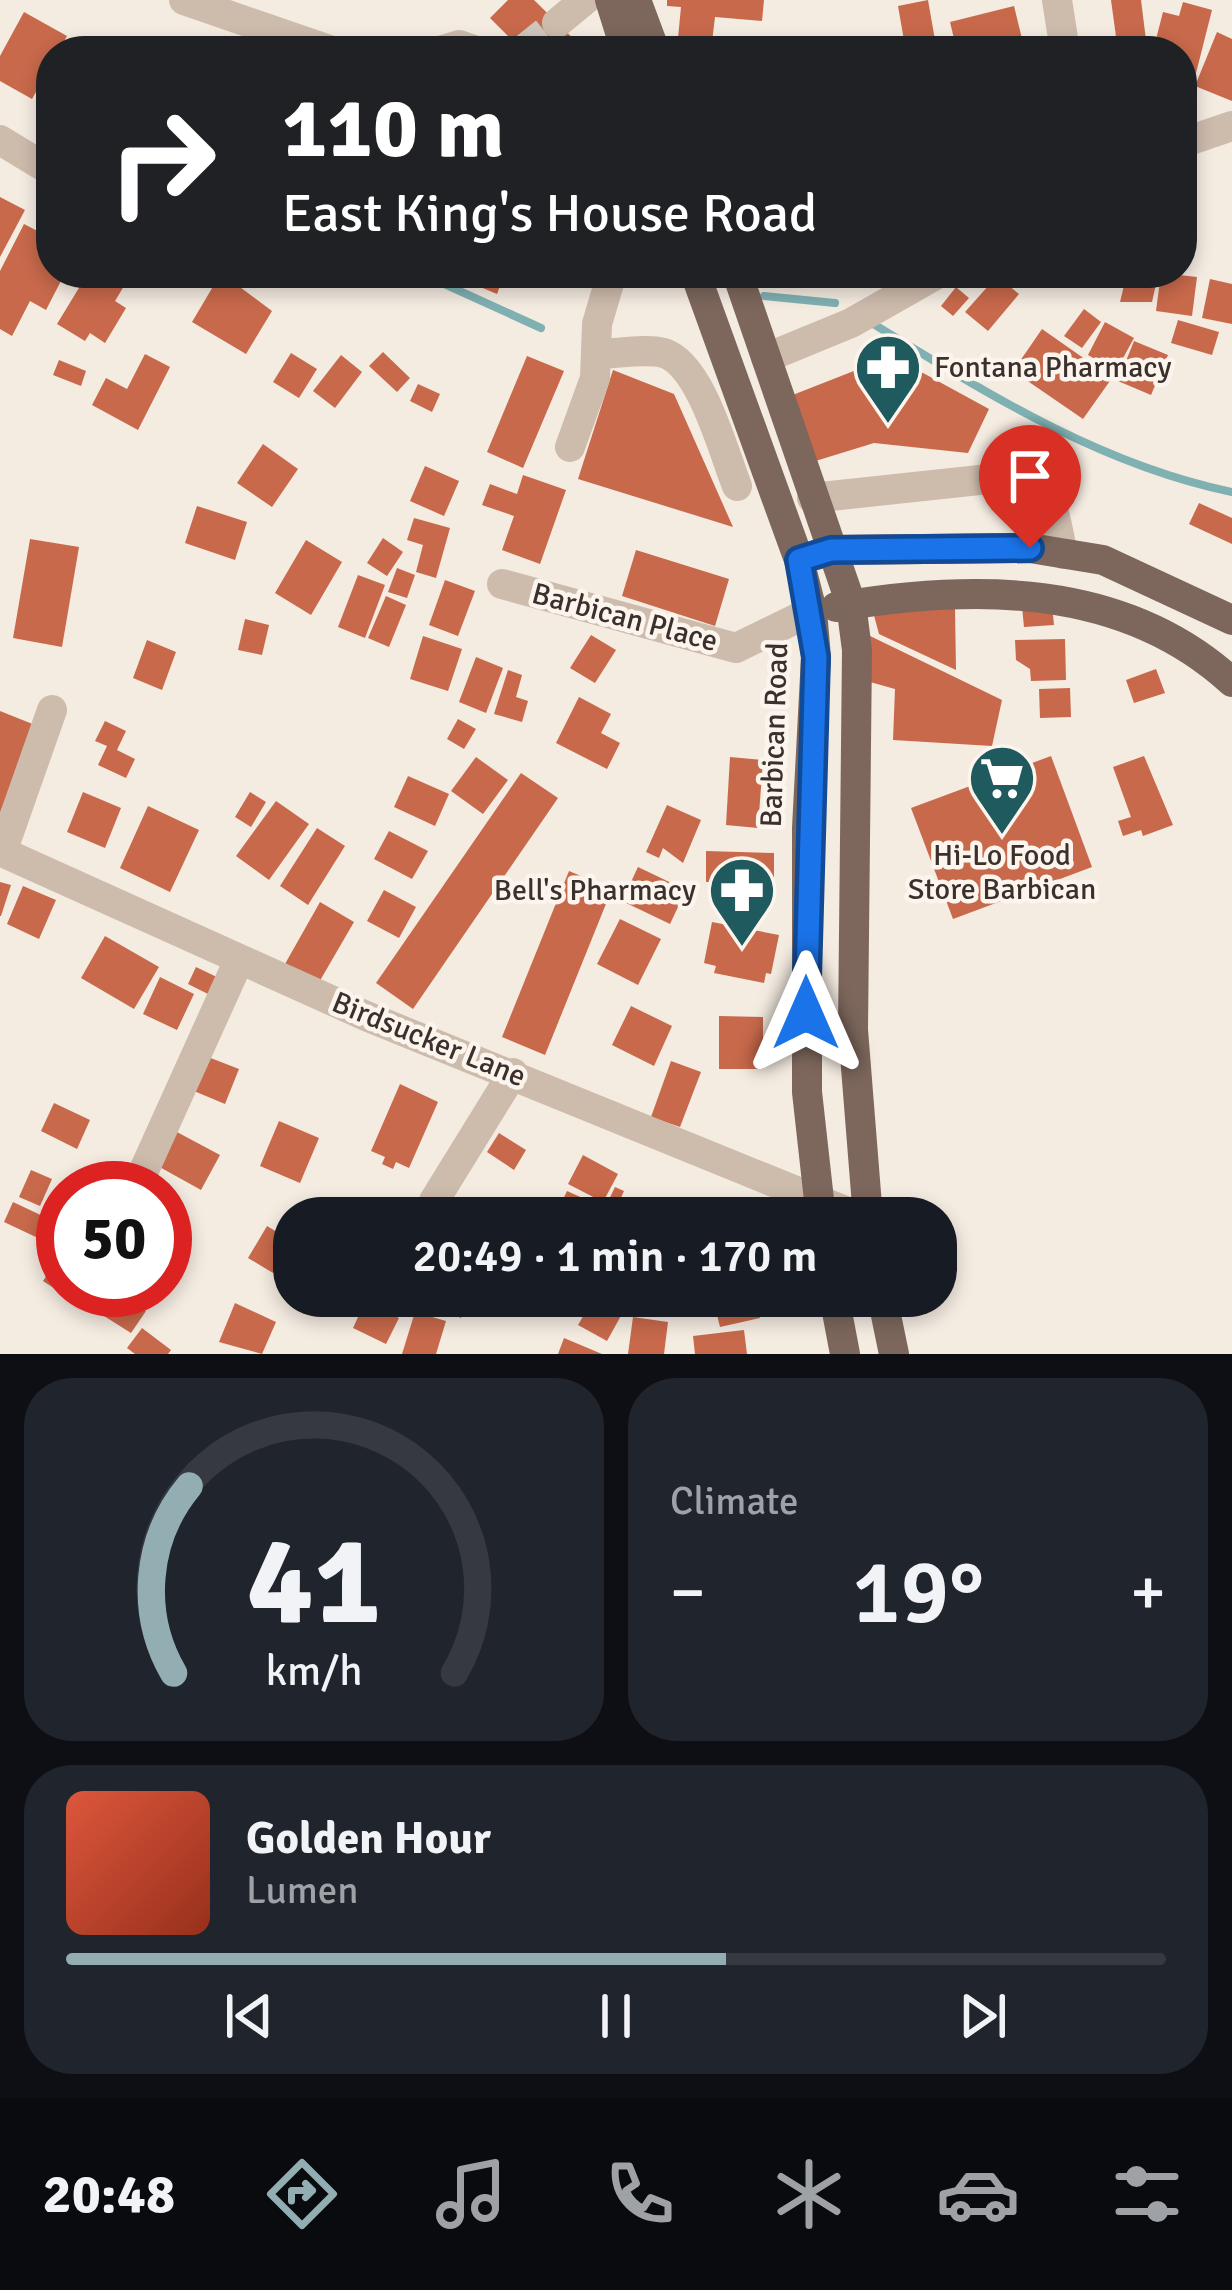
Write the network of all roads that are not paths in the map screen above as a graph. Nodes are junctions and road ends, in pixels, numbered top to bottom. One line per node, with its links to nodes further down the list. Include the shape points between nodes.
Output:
1 (184, 0): 7 (street)
2 (585, 0): 6 (street)
3 (610, 0): 8 (main road)
4 (636, 0): 9 (main road)
5 (1057, 0): 10 (street)
6 (557, 22)
7 (288, 36)
8 (621, 36)
9 (649, 36)
10 (1063, 36)
11 (1232, 126): 12 (street)
12 (1197, 138)
13 (0, 140): 14 (street)
14 (36, 162)
15 (608, 288): 19 (street)
16 (700, 288): 26 (main road, Barbican Road)
17 (742, 288): 20 (main road)
18 (913, 288): 20 (street)
19 (596, 354): 21 (street, via 596,378); 22 (street, via 662,352 681,363)
20 (766, 358): 23 (main road)
21 (570, 448)
22 (737, 486)
23 (812, 498): 24 (main road); 25 (street, via 1017,476 1034,480 1049,500)
24 (831, 550): 25 (main road); 26 (main road); 28 (main road)
25 (1063, 554): 30 (main road, via 1103,560)
26 (799, 560): 29 (main road, Barbican Road)
27 (502, 584): 29 (street, Barbican Place, via 736,648)
28 (851, 604): 29 (main road); 31 (main road, via 962,592 1051,597 1144,624); 40 (main road, via 854,1030)
29 (812, 611): 39 (main road, Barbican Road, via 806,1092)
30 (1232, 620)
31 (1232, 682)
32 (52, 710): 33 (street)
33 (1, 851): 34 (street, Birdsucker Lane)
34 (239, 960): 35 (street, Birdsucker Lane); 36 (street)
35 (513, 1073): 37 (street); 38 (street, Birdsucker Lane)
36 (148, 1161)
37 (436, 1197)
38 (797, 1197)
39 (819, 1197)
40 (864, 1197)
41 (838, 1317): 43 (main road)
42 (886, 1317): 44 (main road)
43 (845, 1354)
44 (893, 1354)

